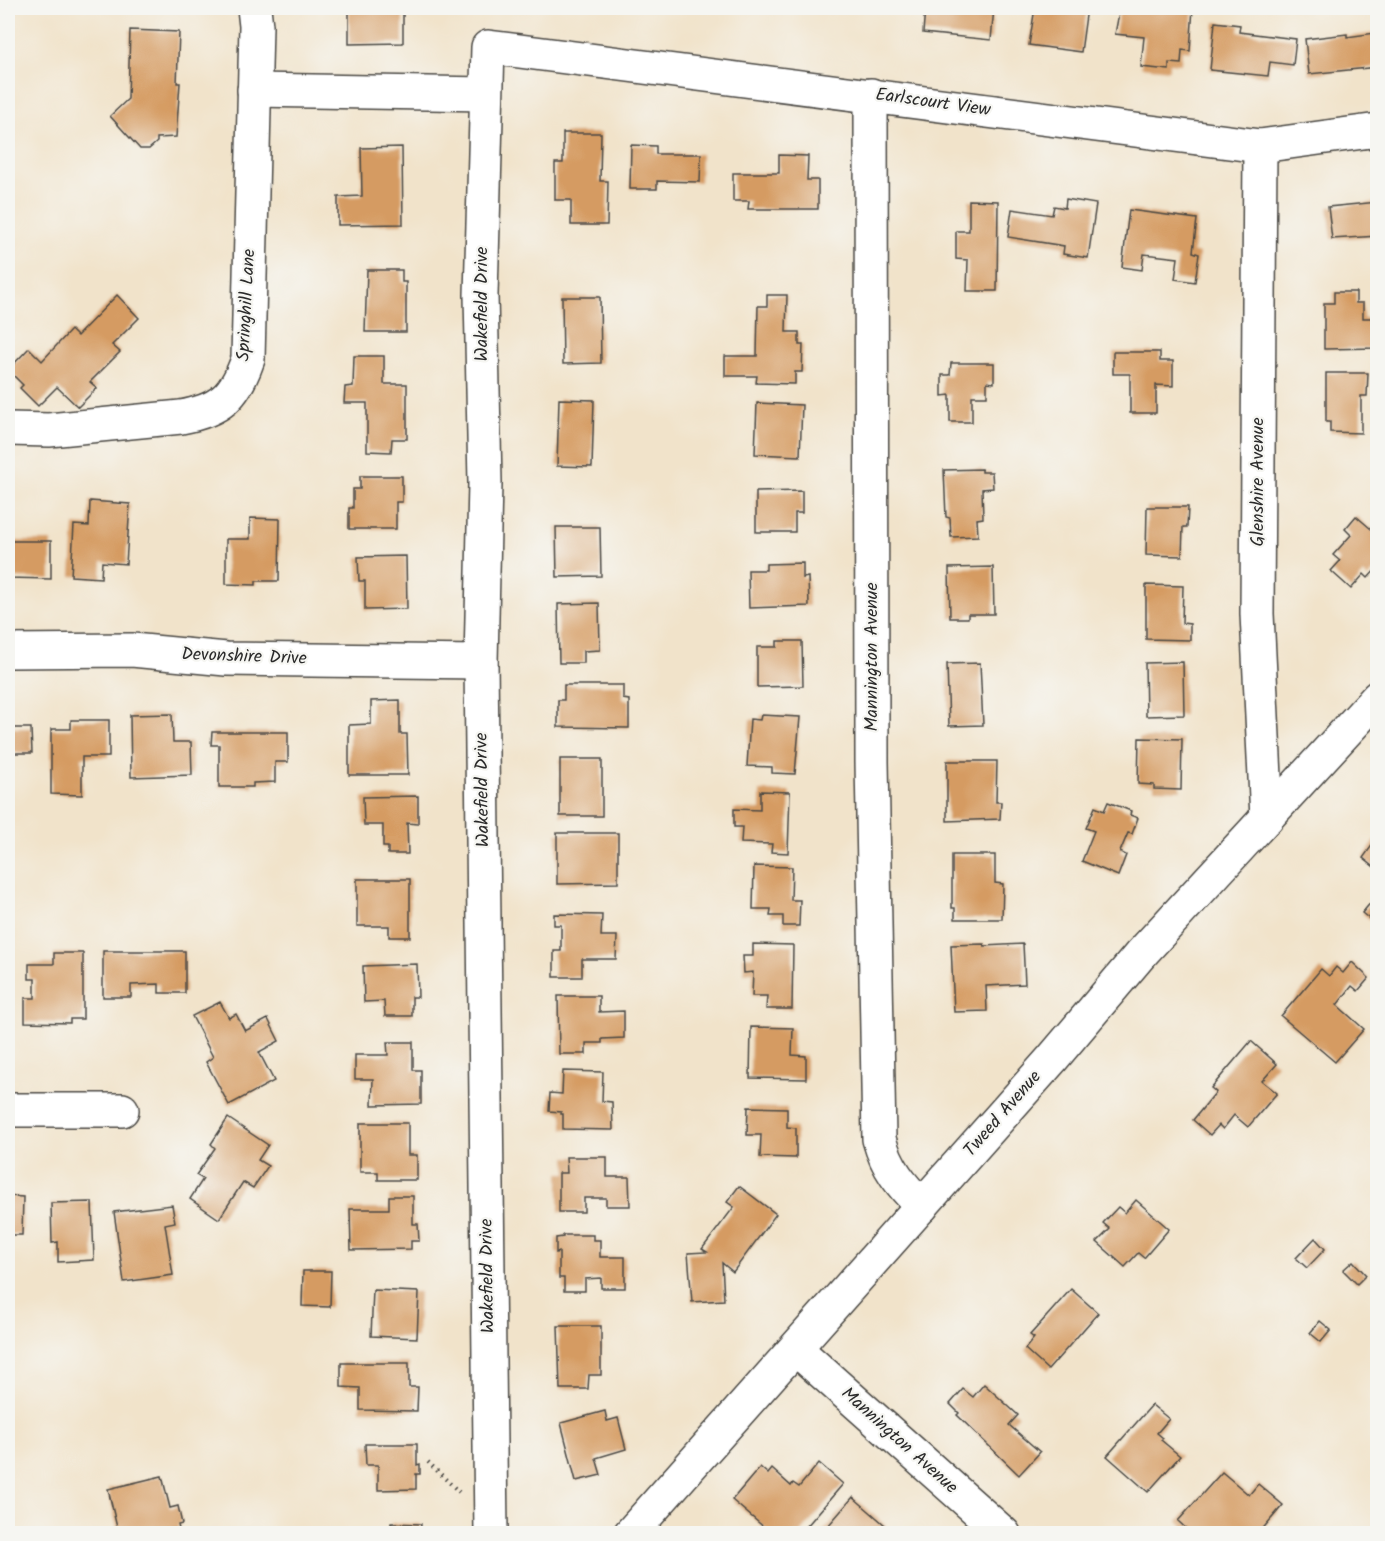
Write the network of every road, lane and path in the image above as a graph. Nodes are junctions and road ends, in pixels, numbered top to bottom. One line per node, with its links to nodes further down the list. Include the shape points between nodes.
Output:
1 (254, 8): 3 (street, Springhill Lane)
2 (488, 47): 4 (street, Wakefield Drive); 5 (street, Earlscourt View)
3 (254, 90): 4 (street); 8 (street, Springhill Lane, via 248,359 236,388 221,404 203,414 50,430)
4 (486, 94): 10 (street, Wakefield Drive, via 481,295 485,483)
5 (871, 95): 7 (street, Earlscourt View); 15 (street, Mannington Avenue, via 872,762 879,1139 885,1160)
6 (1377, 130): 7 (street, Earlscourt View)
7 (1260, 146): 12 (street, Glenshire Avenue, via 1257,614)
8 (8, 429)
9 (8, 651): 10 (street, Devonshire Drive, via 132,650 226,659)
10 (481, 662): 19 (street, Wakefield Drive)
11 (1377, 697): 12 (street, Tweed Avenue)
12 (1267, 818): 15 (street, Tweed Avenue, via 1140,955)
13 (8, 1110): 14 (street)
14 (122, 1110)
15 (922, 1206): 16 (street, Tweed Avenue)
16 (796, 1349): 20 (street, Tweed Avenue); 21 (street, Mannington Avenue)
17 (428, 1462): 18 (path)
18 (466, 1498)
19 (491, 1533)
20 (630, 1533)
21 (1004, 1533)

